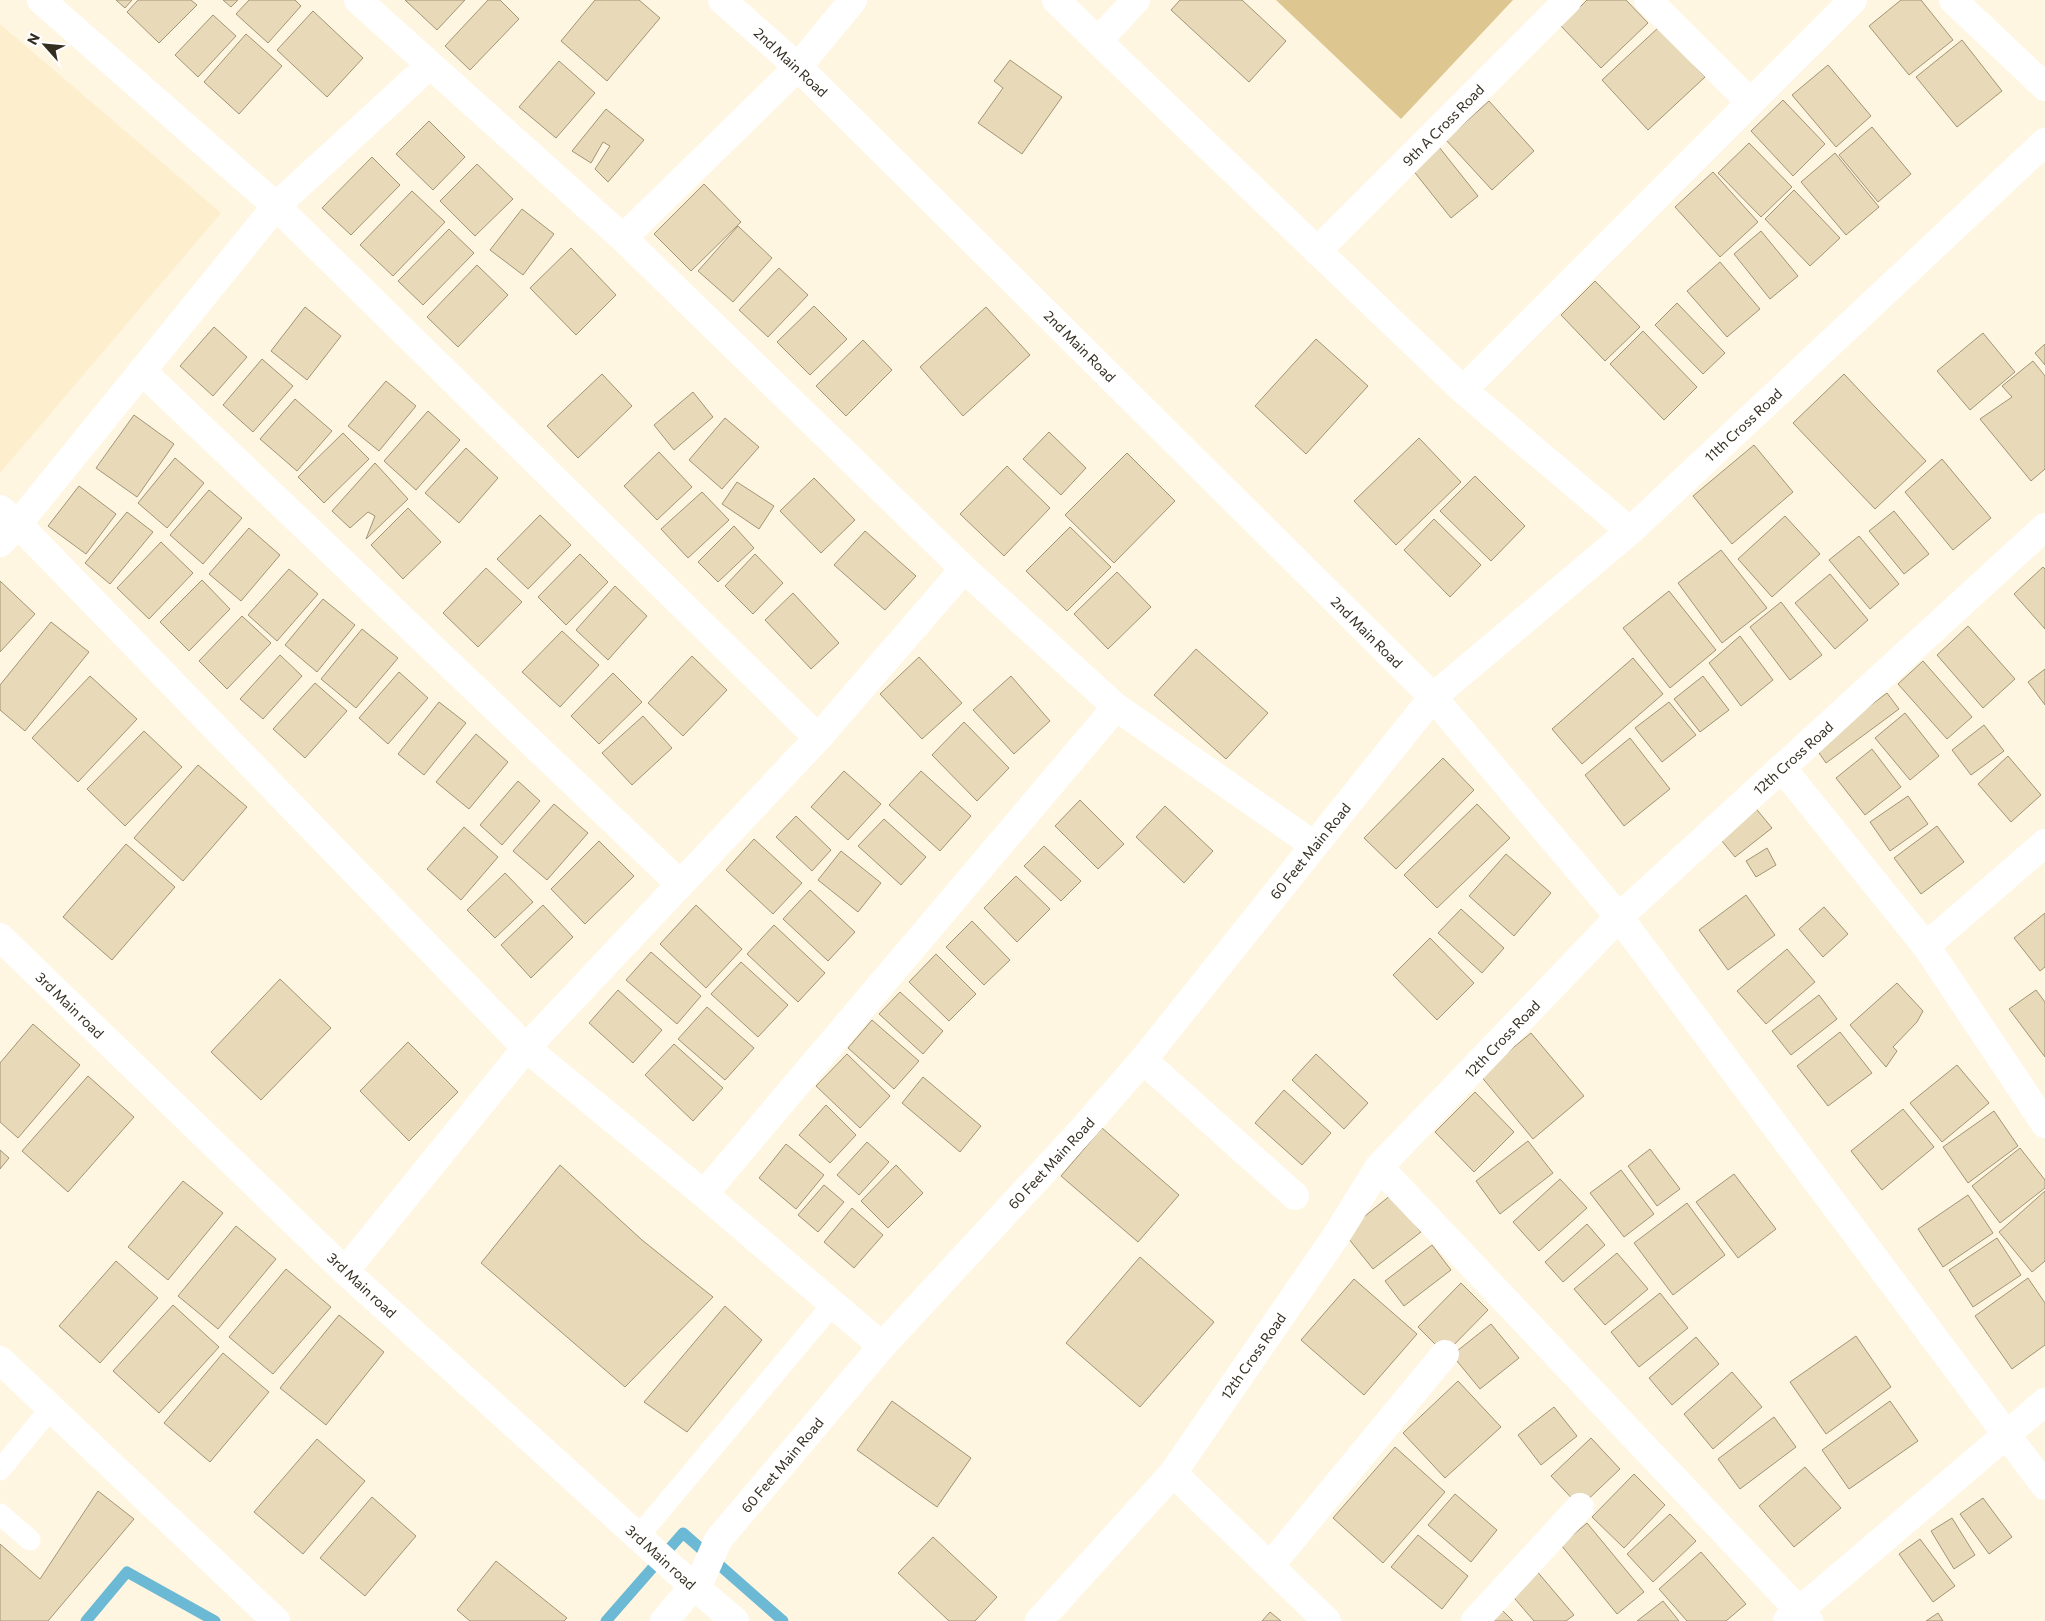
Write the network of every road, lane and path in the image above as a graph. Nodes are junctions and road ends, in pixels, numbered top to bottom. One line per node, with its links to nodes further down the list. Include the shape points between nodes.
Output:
1 (42, 0): 17 (street)
2 (358, 0): 12 (street)
3 (722, 0): 13 (street, 2nd Main Road)
4 (853, 0): 13 (street)
5 (1056, 0): 11 (street)
6 (1136, 0): 11 (street)
7 (1568, 0): 19 (street, 9th A Cross Road)
8 (1648, 0): 15 (street)
9 (1853, 0): 15 (street)
10 (1952, 0): 14 (street)
11 (1098, 41): 19 (street)
12 (429, 66): 17 (street); 18 (street)
13 (798, 67): 18 (street); 27 (street, 2nd Main Road)
14 (2045, 87)
15 (1750, 102): 21 (street)
16 (2045, 142): 24 (street, 11th Cross Road)
17 (276, 206): 20 (street); 29 (street)
18 (623, 238): 26 (street)
19 (1317, 251): 21 (street)
20 (142, 371): 22 (street); 33 (street)
21 (1463, 390): 24 (street)
22 (9, 516): 25 (street); 37 (street)
23 (2045, 528): 30 (street, 12th Cross Road)
24 (1630, 531): 27 (street, 11th Cross Road)
25 (0, 543)
26 (964, 568): 28 (street); 29 (street)
27 (1433, 697): 32 (street, 60 Feet Main Road); 34 (street, 2nd Main Road)
28 (1116, 707): 32 (street); 41 (street)
29 (818, 738): 33 (street)
30 (1782, 768): 34 (street, 12th Cross Road); 36 (street)
31 (2045, 843): 36 (street)
32 (1314, 845): 38 (street, 60 Feet Main Road)
33 (680, 884): 37 (street)
34 (1619, 917): 40 (street, 12th Cross Road); 50 (street, 2nd Main Road)
35 (2, 944): 43 (street, 3rd Main road)
36 (1926, 946): 39 (street)
37 (526, 1048): 41 (street); 43 (street)
38 (1143, 1060): 42 (street); 45 (street, 60 Feet Main Road)
39 (2045, 1124)
40 (1379, 1168): 52 (street, 12th Cross Road); 60 (street)
41 (704, 1194): 44 (street)
42 (1295, 1196)
43 (345, 1271): 57 (street, 3rd Main road)
44 (833, 1304): 45 (street); 57 (lane)
45 (882, 1346): 59 (street, 60 Feet Main Road)
46 (1445, 1354): 58 (street)
47 (0, 1360): 49 (street)
48 (2045, 1402): 50 (street)
49 (51, 1408): 51 (lane); 61 (street)
50 (2006, 1435): 53 (street, 2nd Main Road); 60 (street)
51 (0, 1470)
52 (1173, 1473): 58 (street); 64 (street, 12th Cross Road)
53 (2045, 1486)
54 (1580, 1507): 66 (street)
55 (0, 1514): 56 (lane)
56 (30, 1540)
57 (643, 1541): 59 (street, 3rd Main road)
58 (1270, 1566): 65 (street)
59 (690, 1577): 62 (street, 60 Feet Main Road); 63 (street, 3rd Main road)
60 (1798, 1617)
61 (276, 1621)
62 (664, 1621)
63 (735, 1621)
64 (1039, 1621)
65 (1327, 1621)
66 (1475, 1621)

